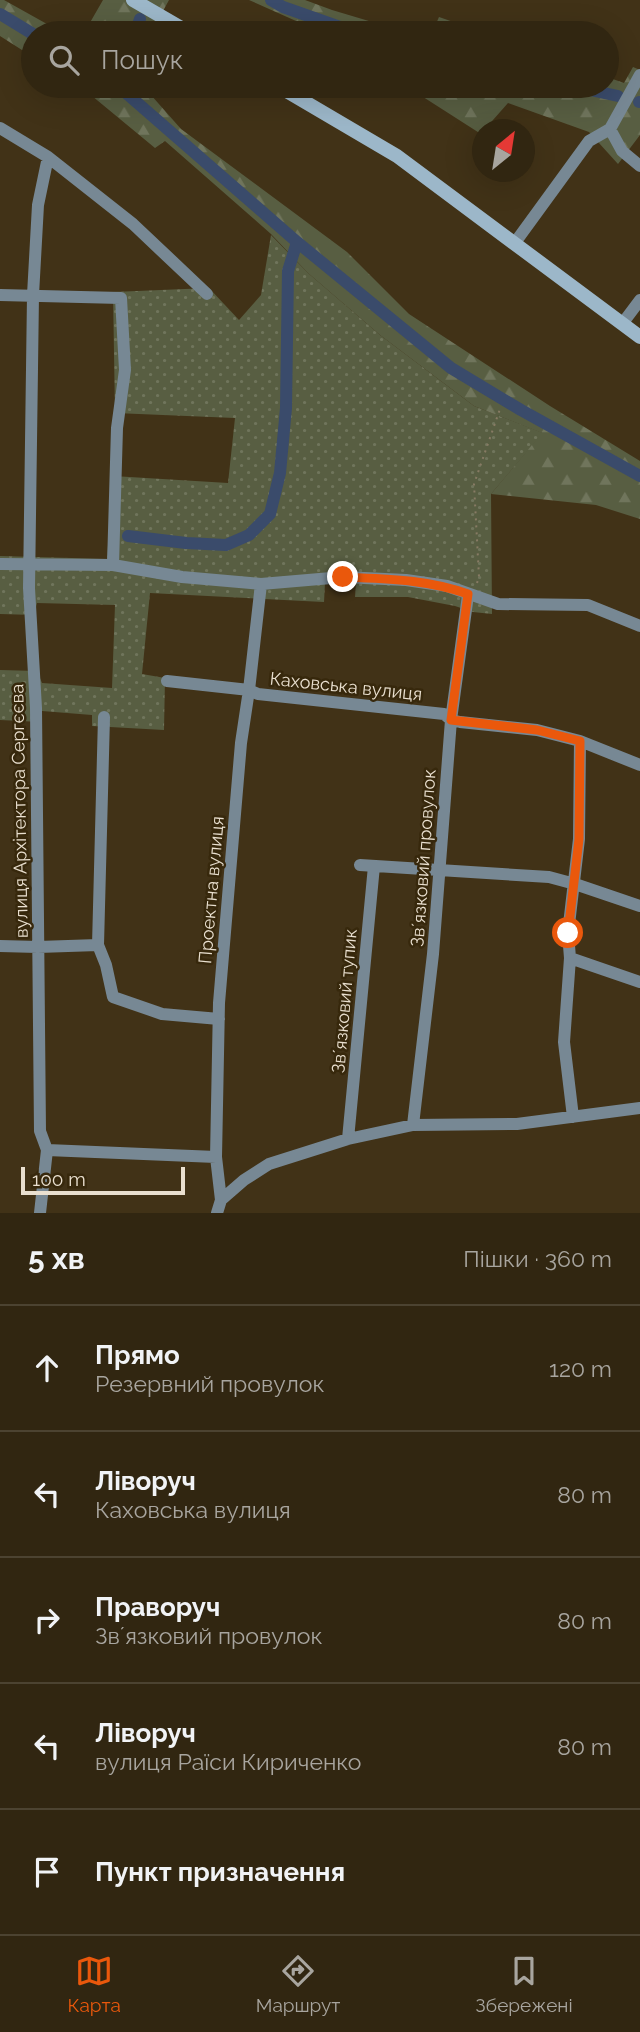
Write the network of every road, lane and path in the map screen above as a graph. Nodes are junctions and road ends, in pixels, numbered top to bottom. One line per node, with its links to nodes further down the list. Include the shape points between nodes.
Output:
1 (134, 0): 2 (street)
2 (170, 21)
3 (640, 75): 6 (street)
4 (298, 98): 9 (street, via 397,156)
5 (0, 128): 7 (street)
6 (610, 129): 8 (street, via 622,151); 9 (street, via 589,141)
7 (48, 157): 10 (street, via 133,224); 12 (street, вулиця Архітектора Сергєєва, via 38,205)
8 (640, 166)
9 (514, 244): 14 (street)
10 (207, 293)
11 (0, 295): 12 (street)
12 (33, 295): 18 (street, вулиця Архітектора Сергєєва); 19 (street, via 121,298 125,370 117,428)
13 (640, 300): 14 (street)
14 (622, 324): 15 (street)
15 (640, 338)
16 (501, 406): 21 (path, via 474,484 480,577)
17 (0, 564): 18 (street)
18 (30, 564): 19 (street); 36 (street, вулиця Архітектора Сергєєва)
19 (113, 565): 20 (street)
20 (261, 584): 21 (street, via 343,577 406,580); 24 (street, Проектна вулиця)
21 (468, 594): 22 (street, via 498,604 588,605); 26 (street, Звʼязковий провулок)
22 (640, 626)
23 (167, 681): 24 (street, Каховська вулиця)
24 (249, 690): 26 (street, Каховська вулиця, via 444,714); 39 (street, Проектна вулиця)
25 (104, 717): 34 (street)
26 (451, 720): 27 (street, Каховська вулиця, via 537,730); 31 (street, Звʼязковий провулок)
27 (580, 741): 28 (street, Каховська вулиця); 32 (street)
28 (640, 765)
29 (360, 864): 30 (street)
30 (374, 866): 31 (street); 43 (street, Звʼязковий тупик)
31 (440, 869): 32 (street, via 549,877); 42 (street, Звʼязковий провулок)
32 (575, 884): 33 (street); 37 (street, via 568,933)
33 (640, 906)
34 (98, 945): 36 (street); 39 (street, via 113,997 162,1014)
35 (0, 946): 36 (street)
36 (38, 947): 44 (street, вулиця Архітектора Сергєєва, via 40,1131)
37 (570, 958): 38 (street); 41 (street, via 564,1042)
38 (640, 982)
39 (219, 1019): 45 (street, Проектна вулиця)
40 (640, 1108): 41 (street)
41 (573, 1117): 42 (street, via 517,1124)
42 (413, 1125): 43 (street)
43 (348, 1139): 46 (street, via 270,1164 244,1180)
44 (47, 1150): 45 (street); 47 (street, вулиця Архітектора Сергєєва)
45 (216, 1157): 46 (street, Проектна вулиця)
46 (219, 1206)
47 (40, 1213)

